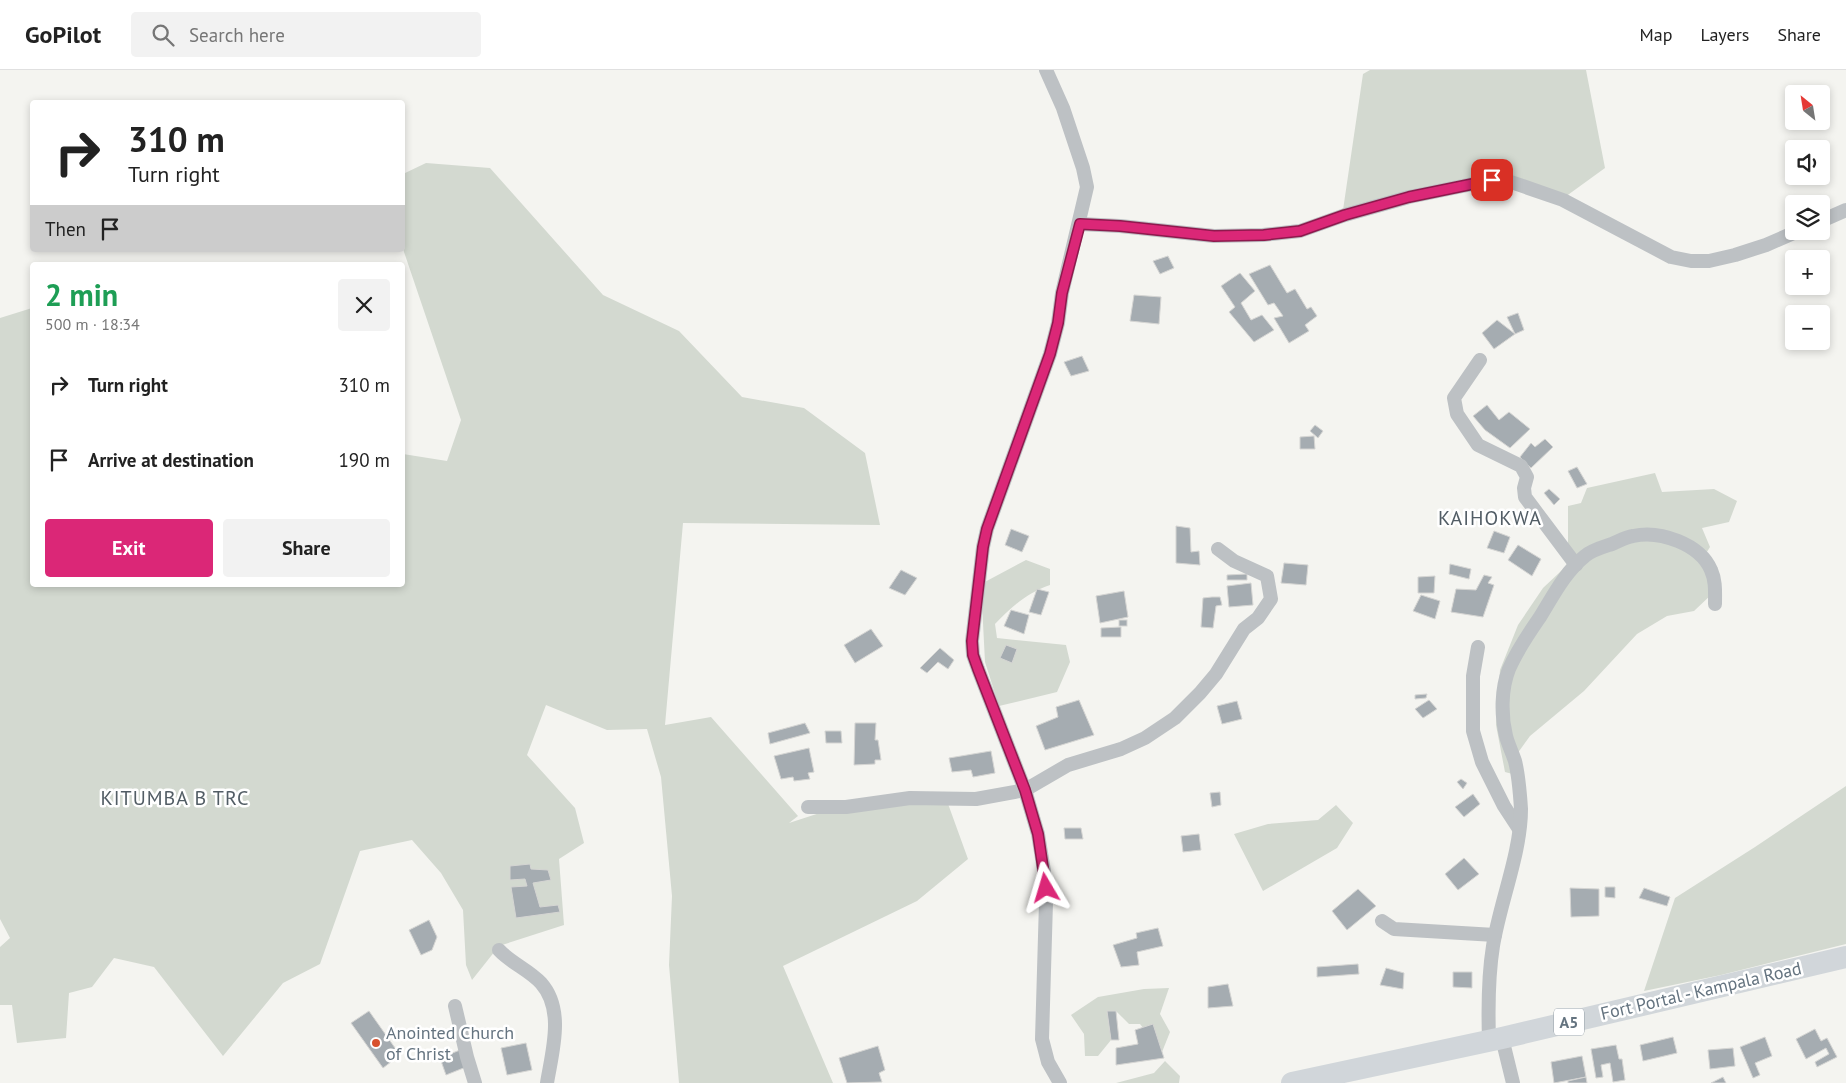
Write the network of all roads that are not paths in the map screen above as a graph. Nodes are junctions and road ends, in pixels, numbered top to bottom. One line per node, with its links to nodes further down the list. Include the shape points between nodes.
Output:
1 (1046, 70): 4 (street, via 1083,168 1087,187)
2 (1846, 210): 3 (street)
3 (1830, 217)
4 (1080, 224): 5 (street, via 1214,236 1264,235 1300,231 1409,197 1492,180 1508,181 1562,200 1671,257 1691,261 1735,255); 11 (street, via 1050,354 987,529 972,641 973,655)
5 (1785, 237)
6 (1480, 360): 8 (street, via 1454,398 1457,414 1478,444 1521,466 1528,477 1525,497)
7 (1218, 549): 11 (street, via 1234,561 1267,576 1271,600 1244,630 1216,674 1175,718 1144,738 1068,765)
8 (1576, 565): 9 (street, via 1586,555 1633,536 1662,536 1698,553 1711,569); 13 (street, via 1520,647 1505,683 1503,719 1520,790)
9 (1716, 604)
10 (1478, 647): 13 (street, via 1473,731 1482,762)
11 (1025, 790): 12 (street, via 976,799 910,798 846,807); 22 (street, via 1038,834 1046,888 1042,1039 1048,1062)
12 (808, 806)
13 (1519, 829): 15 (street)
14 (1382, 921): 15 (street, via 1394,929)
15 (1495, 935): 19 (street, via 1488,994)
16 (499, 950): 21 (street, via 541,983 550,996 555,1029)
17 (1846, 957): 19 (highway, Fort Portal - Kampala Road / A5)
18 (455, 1006): 20 (street)
19 (1495, 1039): 23 (highway, Fort Portal - Kampala Road / A5); 24 (street)
20 (475, 1083)
21 (547, 1083)
22 (1060, 1083)
23 (1296, 1083)
24 (1513, 1083)

